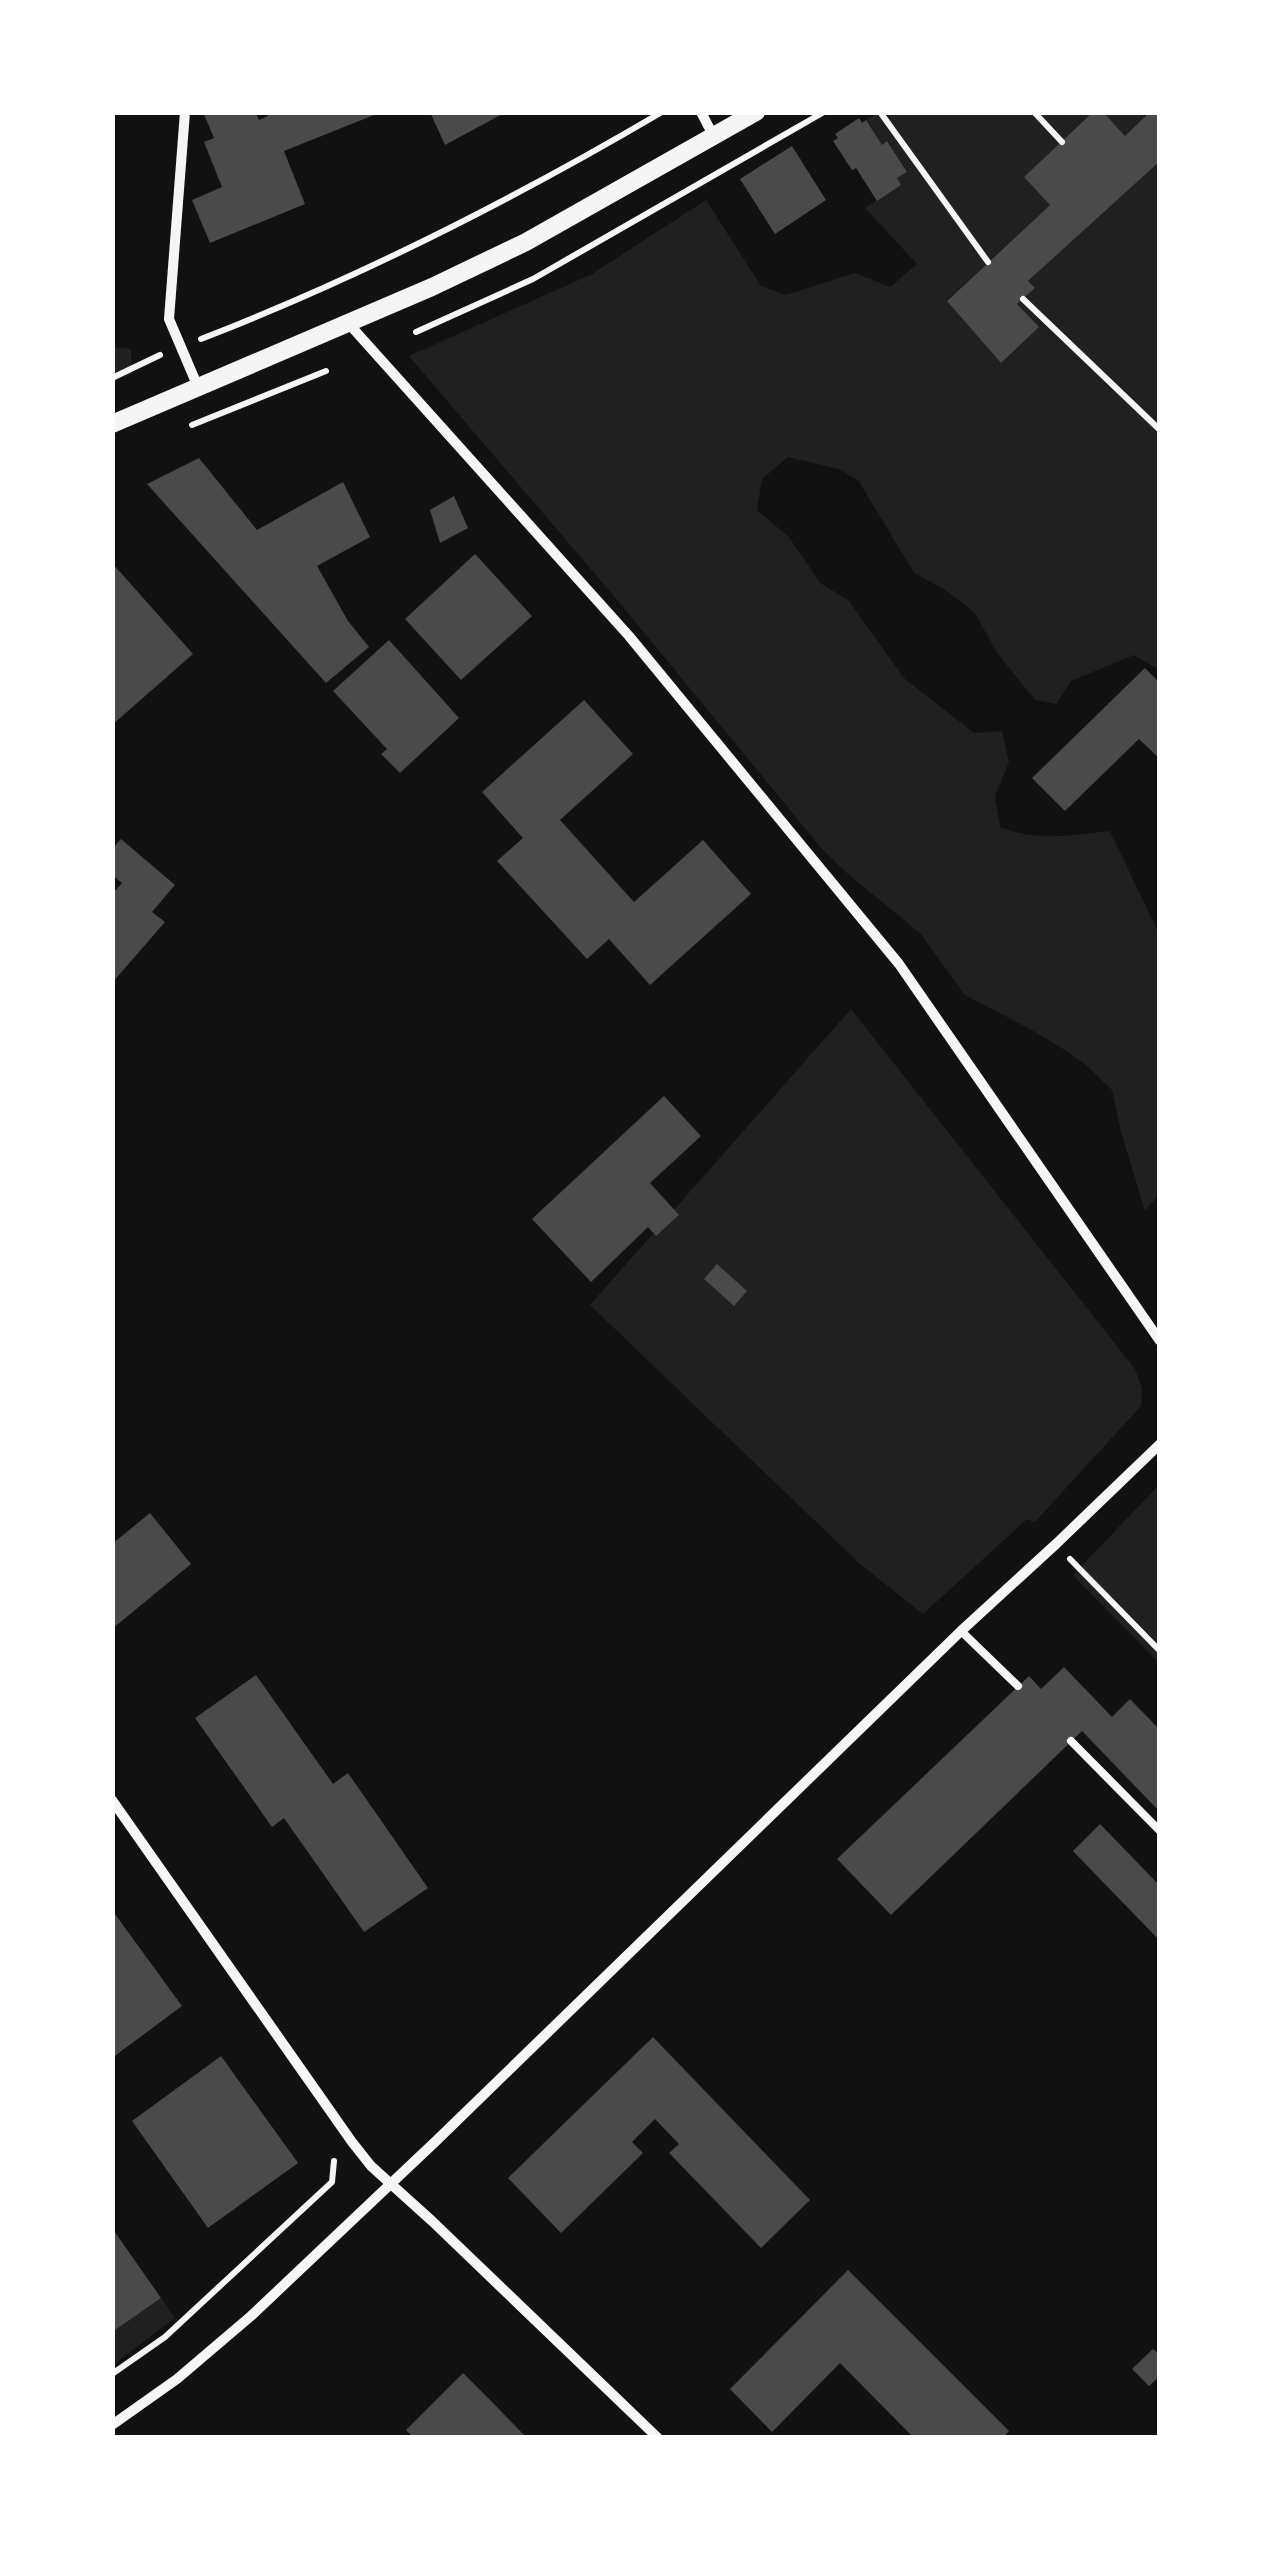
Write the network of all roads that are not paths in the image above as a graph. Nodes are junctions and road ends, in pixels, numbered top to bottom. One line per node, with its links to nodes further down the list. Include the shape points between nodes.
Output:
1 (184, 112): 6 (street, via 169,319)
2 (701, 112): 4 (street)
3 (756, 112): 4 (street)
4 (714, 137): 5 (street, via 526,242)
5 (349, 324): 6 (street); 8 (street, via 630,636 899,964)
6 (198, 387): 7 (street)
7 (112, 424)
8 (1160, 1340)
9 (1160, 1444): 10 (street)
10 (961, 1631): 11 (lane); 17 (street)
11 (1018, 1686)
12 (1071, 1741): 16 (lane)
13 (112, 1800): 14 (street)
14 (124, 1816): 15 (street); 17 (street, via 352,2142)
15 (112, 1825)
16 (1160, 1832)
17 (390, 2184): 18 (street, via 251,2316); 19 (street)
18 (112, 2425)
19 (658, 2438)

